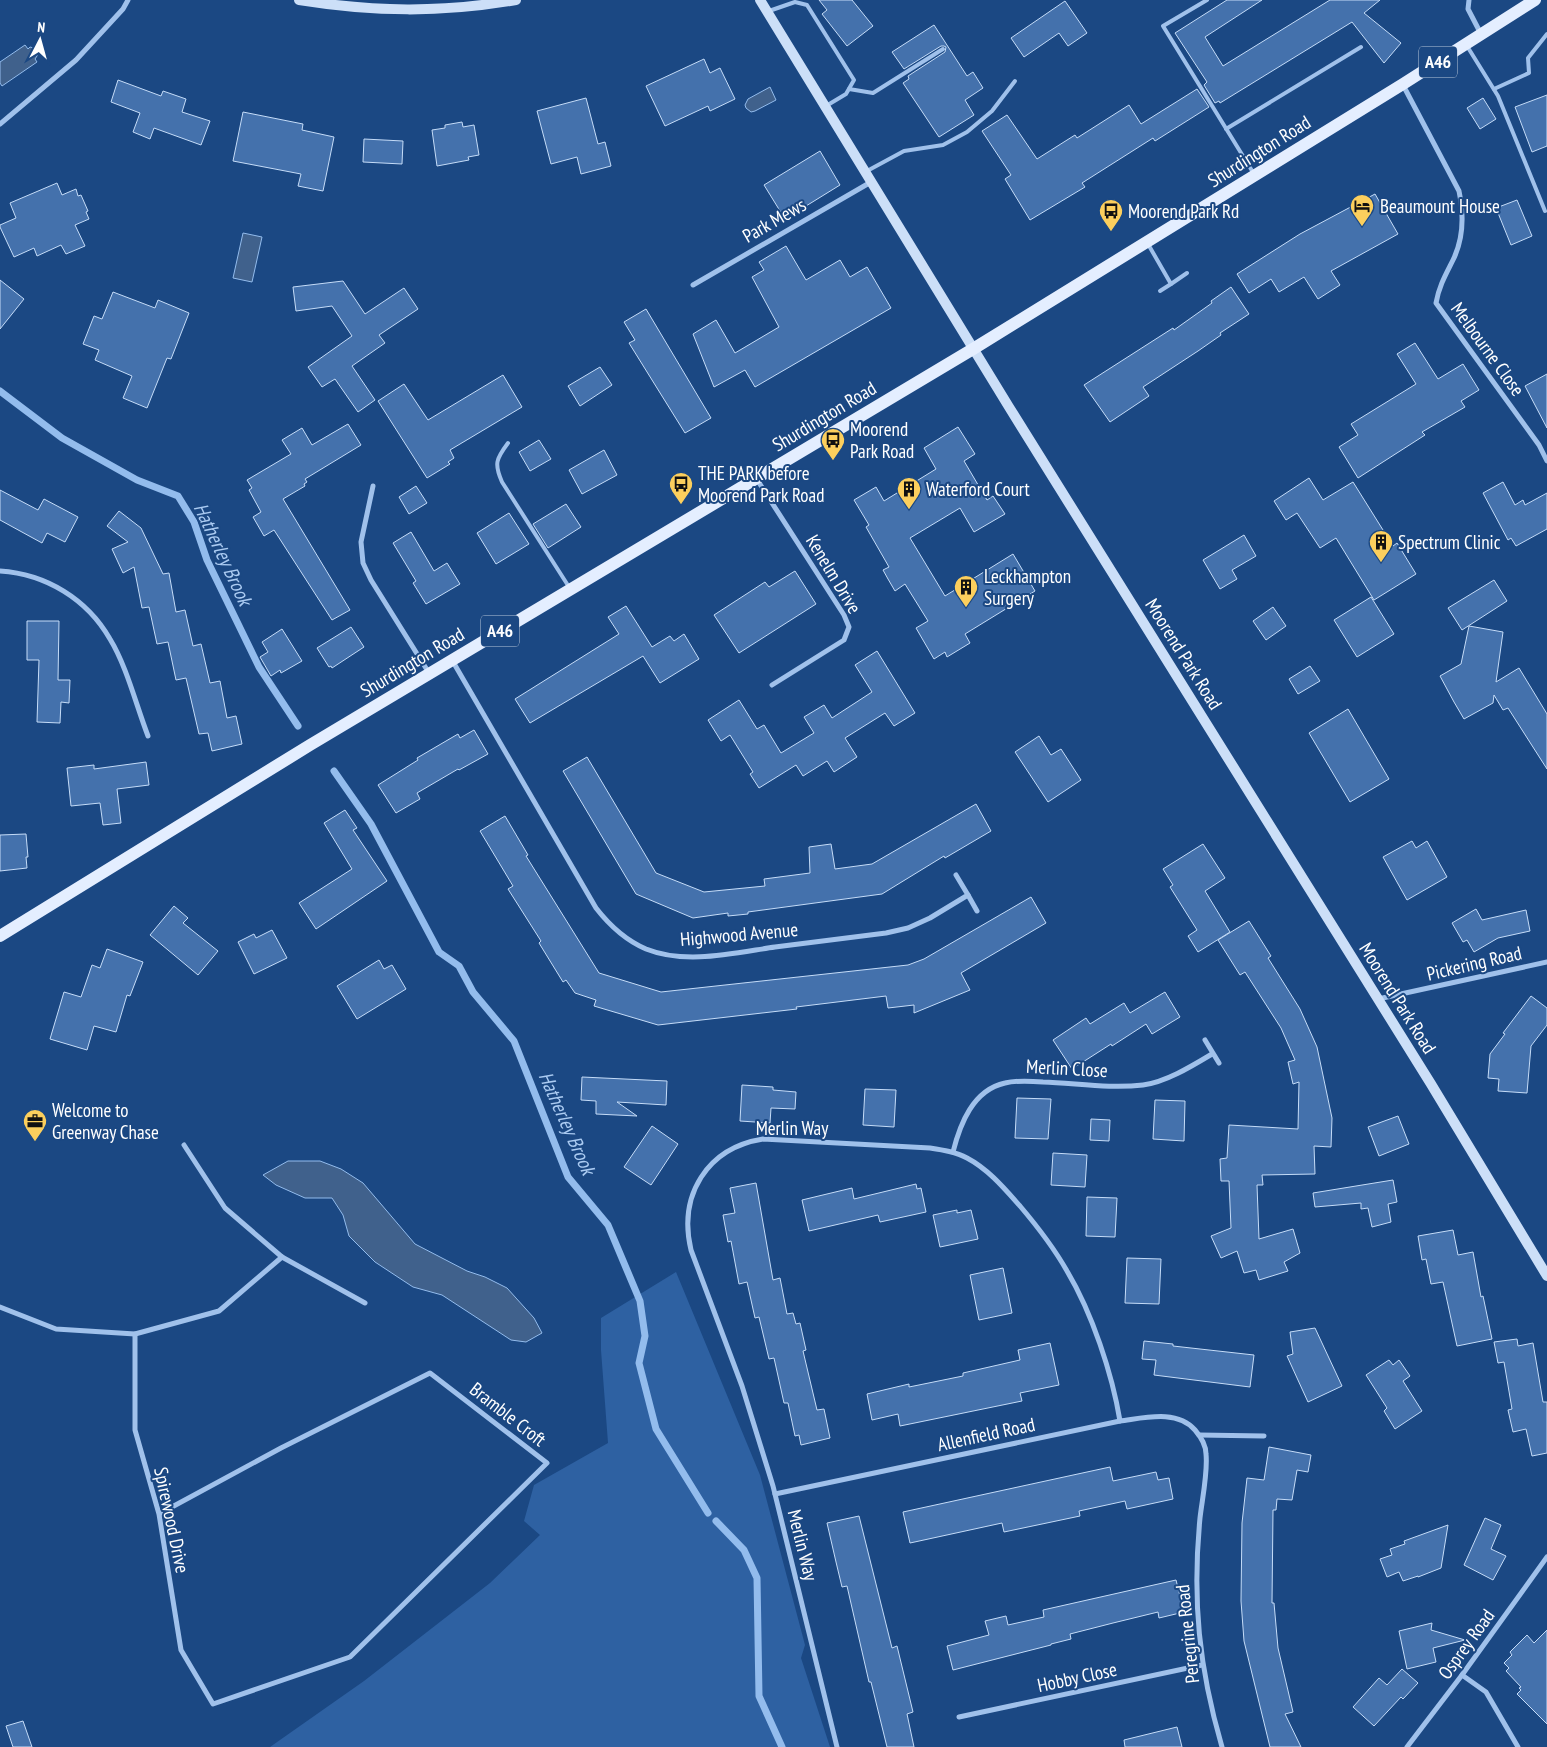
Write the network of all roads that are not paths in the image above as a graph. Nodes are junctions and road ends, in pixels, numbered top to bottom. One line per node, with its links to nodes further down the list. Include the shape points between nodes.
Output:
1 (128, 0): 19 (street, via 76,60)
2 (299, 0): 3 (street, via 396,10 440,10)
3 (516, 0)
4 (760, 0): 8 (street, Moorend Park Road)
5 (1207, 0): 20 (lane, via 1164,26)
6 (1469, 0): 9 (street, via 1468,9)
7 (1535, 0): 9 (main road, Shurdington Road / A46)
8 (767, 12): 16 (lane, via 795,2 807,5 854,80); 18 (street, Moorend Park Road)
9 (1481, 34): 11 (main road, Shurdington Road / A46)
10 (1547, 34): 17 (lane, via 1528,58 1528,73)
11 (1466, 44): 15 (main road, Shurdington Road / A46); 17 (lane)
12 (1361, 47): 20 (lane)
13 (943, 49): 16 (lane, via 873,93)
14 (1015, 80): 21 (lane, via 992,112 967,132 943,145 904,151)
15 (1403, 84): 22 (main road, Shurdington Road / A46); 32 (street, Melbourne Close, via 1459,191 1462,208 1459,243 1440,284 1436,303 1539,445)
16 (849, 89): 18 (lane)
17 (1494, 89): 24 (lane)
18 (825, 107): 21 (street, Moorend Park Road)
19 (0, 124)
20 (1226, 129): 22 (lane)
21 (865, 172): 23 (street, Moorend Park Road)
22 (1255, 176): 25 (main road, Shurdington Road / A46)
23 (871, 182): 28 (street, Park Mews); 30 (street, Moorend Park Road)
24 (1544, 211)
25 (1147, 242): 27 (lane); 30 (main road, Shurdington Road / A46)
26 (1187, 273): 27 (lane)
27 (1172, 284): 29 (lane)
28 (693, 285)
29 (1160, 292)
30 (973, 349): 33 (main road, Shurdington Road / A46); 46 (street, Moorend Park Road)
31 (508, 443): 36 (lane, via 496,464 502,482)
32 (1547, 461)
33 (756, 478): 36 (main road, Shurdington Road / A46); 39 (street, Kenelm Drive, via 849,627 844,640)
34 (373, 486): 38 (street, via 362,542 363,563)
35 (0, 571): 40 (street, via 39,578 73,597 94,616 119,656)
36 (570, 589): 37 (main road, Shurdington Road / A46)
37 (452, 660): 38 (main road, Shurdington Road / A46); 42 (street, Highwood Avenue, via 596,908 618,933 647,949 680,956 712,955 886,933 930,918)
38 (429, 673): 44 (main road, Shurdington Road / A46)
39 (772, 685)
40 (148, 736)
41 (956, 875): 42 (street)
42 (968, 895): 43 (street)
43 (977, 911)
44 (0, 936)
45 (1547, 962): 46 (street, Pickering Road)
46 (1378, 999): 53 (street, Moorend Park Road)
47 (1205, 1040): 48 (street)
48 (1212, 1054): 49 (street); 51 (street, Merlin Close, via 1151,1084 1003,1083 982,1094 973,1104 966,1114)
49 (1219, 1063)
50 (184, 1145): 52 (street, via 226,1208)
51 (953, 1152): 57 (street, Merlin Way, via 981,1166 1001,1184 1067,1270 1096,1334); 60 (street, Merlin Way, via 763,1138 724,1153 701,1175 690,1202 687,1220 689,1242 742,1386)
52 (282, 1257): 54 (street); 56 (street, via 220,1311)
53 (1547, 1276)
54 (365, 1303)
55 (0, 1307): 56 (street, via 56,1329)
56 (135, 1334): 61 (street, Spirewood Drive, via 135,1430)
57 (1120, 1421): 58 (street, Allenfield Road, via 1169,1417 1187,1423); 60 (street, Allenfield Road)
58 (1199, 1436): 59 (street); 63 (street, Peregrine Road, via 1206,1454 1196,1554)
59 (1264, 1436)
60 (774, 1494): 67 (street, Merlin Way)
61 (159, 1514): 65 (street, Spirewood Drive, via 181,1650); 65 (street, Bramble Croft, via 430,1373 547,1463 350,1657)
62 (1547, 1557): 64 (street, Osprey Road)
63 (1202, 1665): 66 (street, Hobby Close); 68 (street, Peregrine Road)
64 (1462, 1675): 69 (street, Osprey Road); 70 (street, via 1486,1692)
65 (213, 1704)
66 (959, 1718)
67 (837, 1747)
68 (1222, 1747)
69 (1407, 1747)
70 (1518, 1747)

